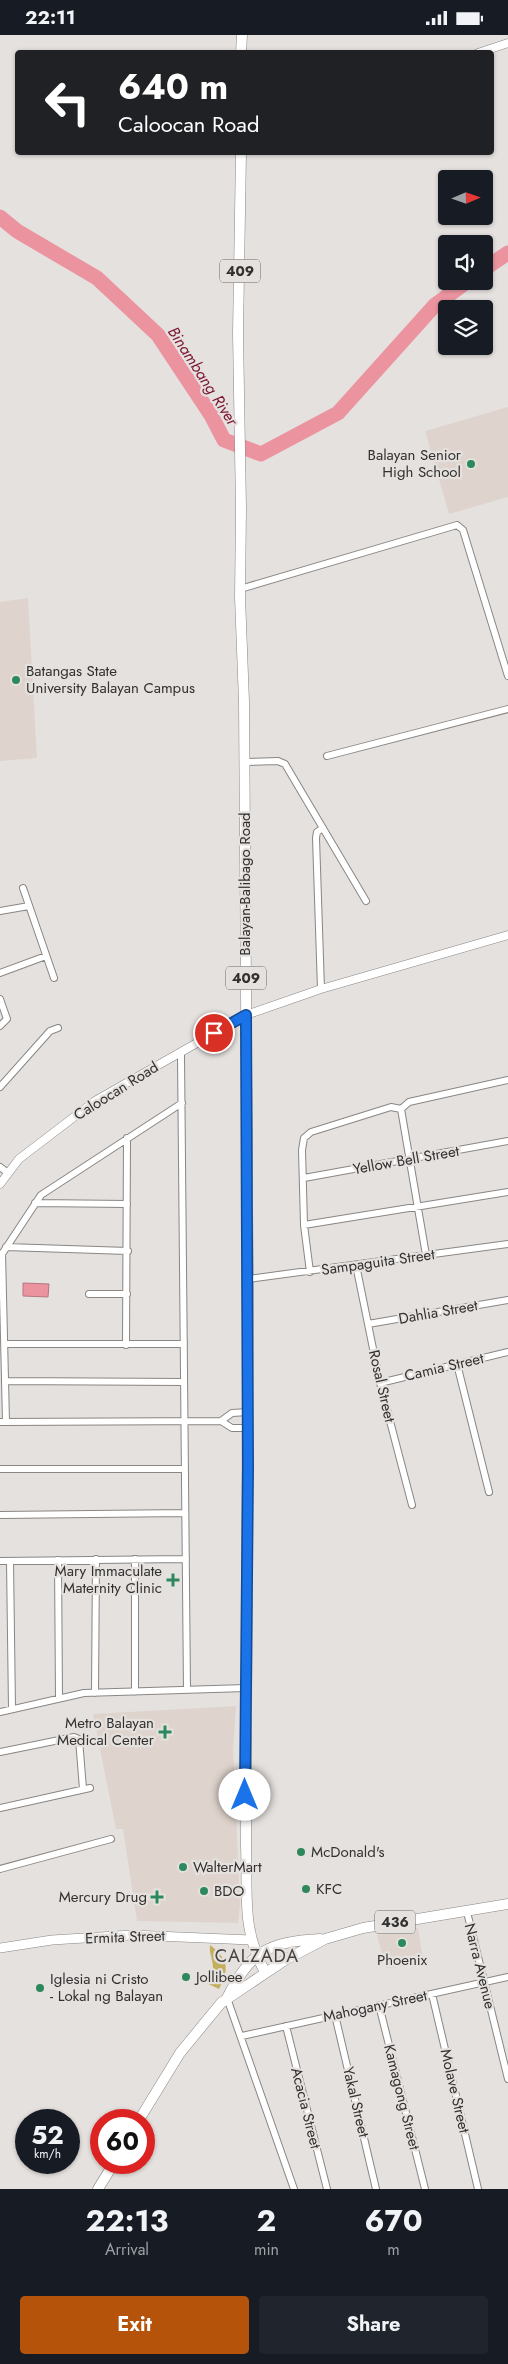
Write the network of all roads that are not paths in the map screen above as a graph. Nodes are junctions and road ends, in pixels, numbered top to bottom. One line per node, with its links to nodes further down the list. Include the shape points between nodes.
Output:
1 (242, 35): 3 (main road)
2 (508, 43): 4 (street)
3 (242, 50)
4 (487, 50)
5 (241, 155): 6 (main road, Balayan-Balibago Road / 409)
6 (240, 589): 7 (street, via 457,525 463,530); 10 (main road, Balayan-Balibago Road / 409)
7 (508, 676)
8 (508, 709): 9 (street)
9 (327, 756)
10 (244, 762): 11 (street, via 278,761 285,764); 22 (main road, Balayan-Balibago Road / 409)
11 (323, 828): 13 (street); 20 (street, via 317,832 316,839)
12 (22, 888): 14 (street)
13 (366, 901)
14 (29, 906): 15 (street); 17 (street)
15 (0, 911)
16 (508, 935): 20 (street, Caloocan Road)
17 (46, 956): 18 (street); 19 (street)
18 (0, 973)
19 (54, 978)
20 (320, 989): 22 (street, Caloocan Road)
21 (0, 999): 23 (street, via 7,1019)
22 (246, 1015): 34 (street, Caloocan Road, via 95,1101 19,1159); 48 (main road, Balayan-Balibago Road / 409)
23 (0, 1026)
24 (58, 1028): 27 (street, via 50,1031)
25 (181, 1055): 28 (street)
26 (508, 1080): 29 (street, via 409,1102)
27 (0, 1087)
28 (182, 1103): 30 (street); 55 (street)
29 (401, 1109): 32 (street); 35 (street, via 391,1107 311,1132 304,1138 302,1150)
30 (127, 1138): 38 (street, via 41,1195); 39 (street)
31 (508, 1141): 32 (street, Yellow Bell Street)
32 (411, 1159): 35 (street, Yellow Bell Street); 40 (street)
33 (0, 1167): 34 (street)
34 (8, 1173): 36 (street, Caloocan Road)
35 (304, 1178): 41 (street)
36 (0, 1184)
37 (508, 1193): 40 (street)
38 (35, 1203): 39 (street); 44 (street)
39 (127, 1204): 43 (street)
40 (418, 1207): 41 (street); 45 (street)
41 (304, 1225): 47 (street)
42 (508, 1243): 45 (street, Sampaguita Street)
43 (128, 1251): 44 (street); 50 (street)
44 (3, 1252): 53 (street)
45 (426, 1255): 46 (street, Sampaguita Street)
46 (356, 1265): 47 (street, Sampaguita Street); 52 (street, Rosal Street)
47 (310, 1272): 48 (street, Sampaguita Street)
48 (248, 1279): 61 (main road, Balayan-Balibago Road / 409)
49 (89, 1294): 50 (street)
50 (127, 1294): 54 (street)
51 (508, 1300): 52 (street, Dahlia Street)
52 (368, 1324): 60 (street, Rosal Street)
53 (4, 1344): 54 (street); 58 (street)
54 (126, 1345): 55 (street)
55 (184, 1345): 59 (street)
56 (508, 1352): 57 (street, Camia Street)
57 (457, 1364): 60 (street, Camia Street); 68 (street)
58 (5, 1381): 59 (street); 64 (street)
59 (184, 1382): 62 (street)
60 (380, 1383): 69 (street, Rosal Street)
61 (248, 1413): 63 (street, via 232,1413); 65 (main road, Balayan-Balibago Road / 409)
62 (184, 1421): 63 (street); 64 (street); 67 (street)
63 (221, 1421): 65 (street, via 232,1428)
64 (3, 1422)
65 (248, 1428): 78 (main road, Balayan-Balibago Road / 409)
66 (0, 1469): 67 (street)
67 (185, 1469): 70 (street)
68 (489, 1492)
69 (412, 1505)
70 (185, 1513): 71 (street); 74 (street)
71 (0, 1515)
72 (96, 1559): 73 (street); 75 (street); 81 (street)
73 (135, 1559): 74 (street); 80 (street)
74 (186, 1559): 79 (street)
75 (58, 1560): 77 (street); 82 (street)
76 (0, 1561): 77 (street)
77 (10, 1561): 83 (street)
78 (246, 1688): 79 (street); 92 (main road, Balayan-Balibago Road / 409, via 247,1918)
79 (187, 1691): 80 (street)
80 (135, 1692): 81 (street)
81 (96, 1693): 82 (street)
82 (59, 1699): 83 (street)
83 (12, 1709): 84 (street)
84 (0, 1712)
85 (0, 1752): 86 (street, via 74,1737 79,1739 86,1789)
86 (0, 1808)
87 (111, 1839): 88 (street)
88 (0, 1869)
89 (508, 1904): 90 (main road, 436)
90 (466, 1912): 91 (main road, 436, via 378,1925); 97 (street, Narra Avenue)
91 (325, 1939): 94 (main road, 436, via 290,1941); 95 (main road, 436)
92 (251, 1940): 93 (main road, Ermita Street, via 132,1935 52,1940); 94 (main road, Balayan-Balibago Road / 409)
93 (0, 1948)
94 (256, 1955): 95 (main road, Balayan-Balibago Road / 409); 99 (main road, 436, via 239,1974)
95 (265, 1972): 99 (main road, 436)
96 (508, 1977): 97 (street, Mahogany Street)
97 (484, 1983): 98 (street, Mahogany Street); 104 (street, Narra Avenue)
98 (432, 1994): 100 (street, Mahogany Street); 112 (street, Molave Street)
99 (227, 1998): 103 (street); 105 (main road, 436, via 180,2053)
100 (380, 2005): 101 (street, Mahogany Street); 111 (street, Kamagong Street)
101 (335, 2015): 102 (street, Mahogany Street); 110 (street, Yakal Street)
102 (286, 2026): 103 (street, Mahogany Street); 109 (street, Acacia Street)
103 (242, 2036): 108 (street)
104 (508, 2079)
105 (146, 2109)
106 (107, 2174): 107 (main road)
107 (98, 2189)
108 (294, 2189)
109 (327, 2189)
110 (376, 2189)
111 (425, 2189)
112 (478, 2189)

